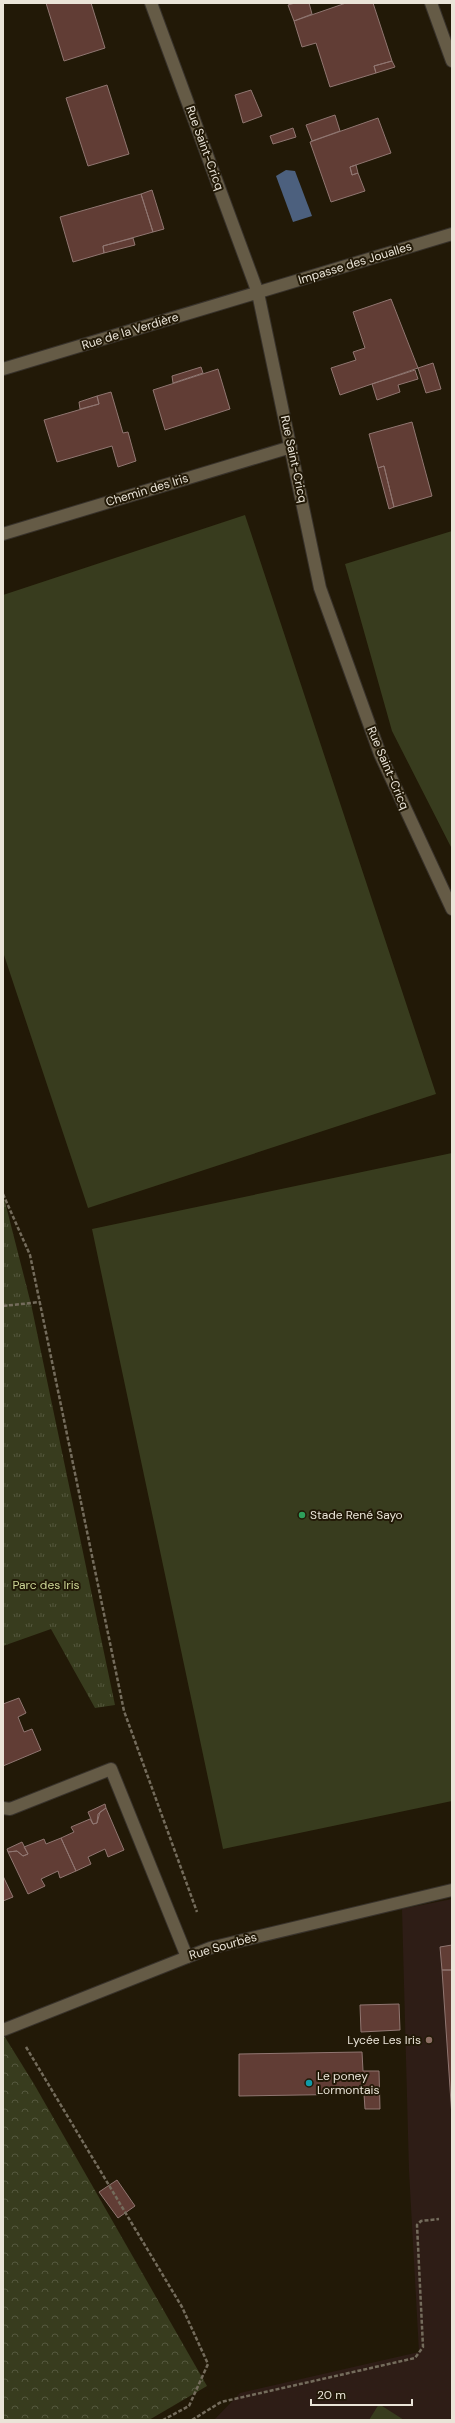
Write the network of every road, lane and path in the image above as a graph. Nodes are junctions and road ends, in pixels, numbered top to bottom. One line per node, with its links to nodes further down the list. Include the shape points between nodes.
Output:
1 (151, 3): 5 (street, Rue Saint-Cricq)
2 (431, 3): 3 (street)
3 (452, 61)
4 (452, 234): 5 (street, Impasse des Joualles)
5 (258, 293): 6 (street, Rue de la Verdière); 7 (street, Rue Saint-Cricq)
6 (3, 369)
7 (291, 447): 8 (street, Chemin des Iris); 9 (street, Rue Saint-Cricq, via 320,588 380,754)
8 (3, 534)
9 (452, 909)
10 (3, 1194): 11 (path, via 30,1255)
11 (40, 1302): 12 (path); 15 (path, via 124,1711)
12 (3, 1306)
13 (3, 1808): 16 (street, via 10,1809 111,1769)
14 (452, 1890): 15 (street, Rue Sourbès)
15 (210, 1948): 16 (street, Rue Sourbès)
16 (187, 1957): 17 (street, Rue Sourbès)
17 (18, 2024): 18 (street, Rue Sourbès); 20 (path, via 26,2048 182,2307 208,2364 189,2406)
18 (3, 2030)
19 (439, 2218): 21 (path, via 421,2221 417,2225 423,2347 415,2358 221,2402)
20 (164, 2420)
21 (192, 2420)

